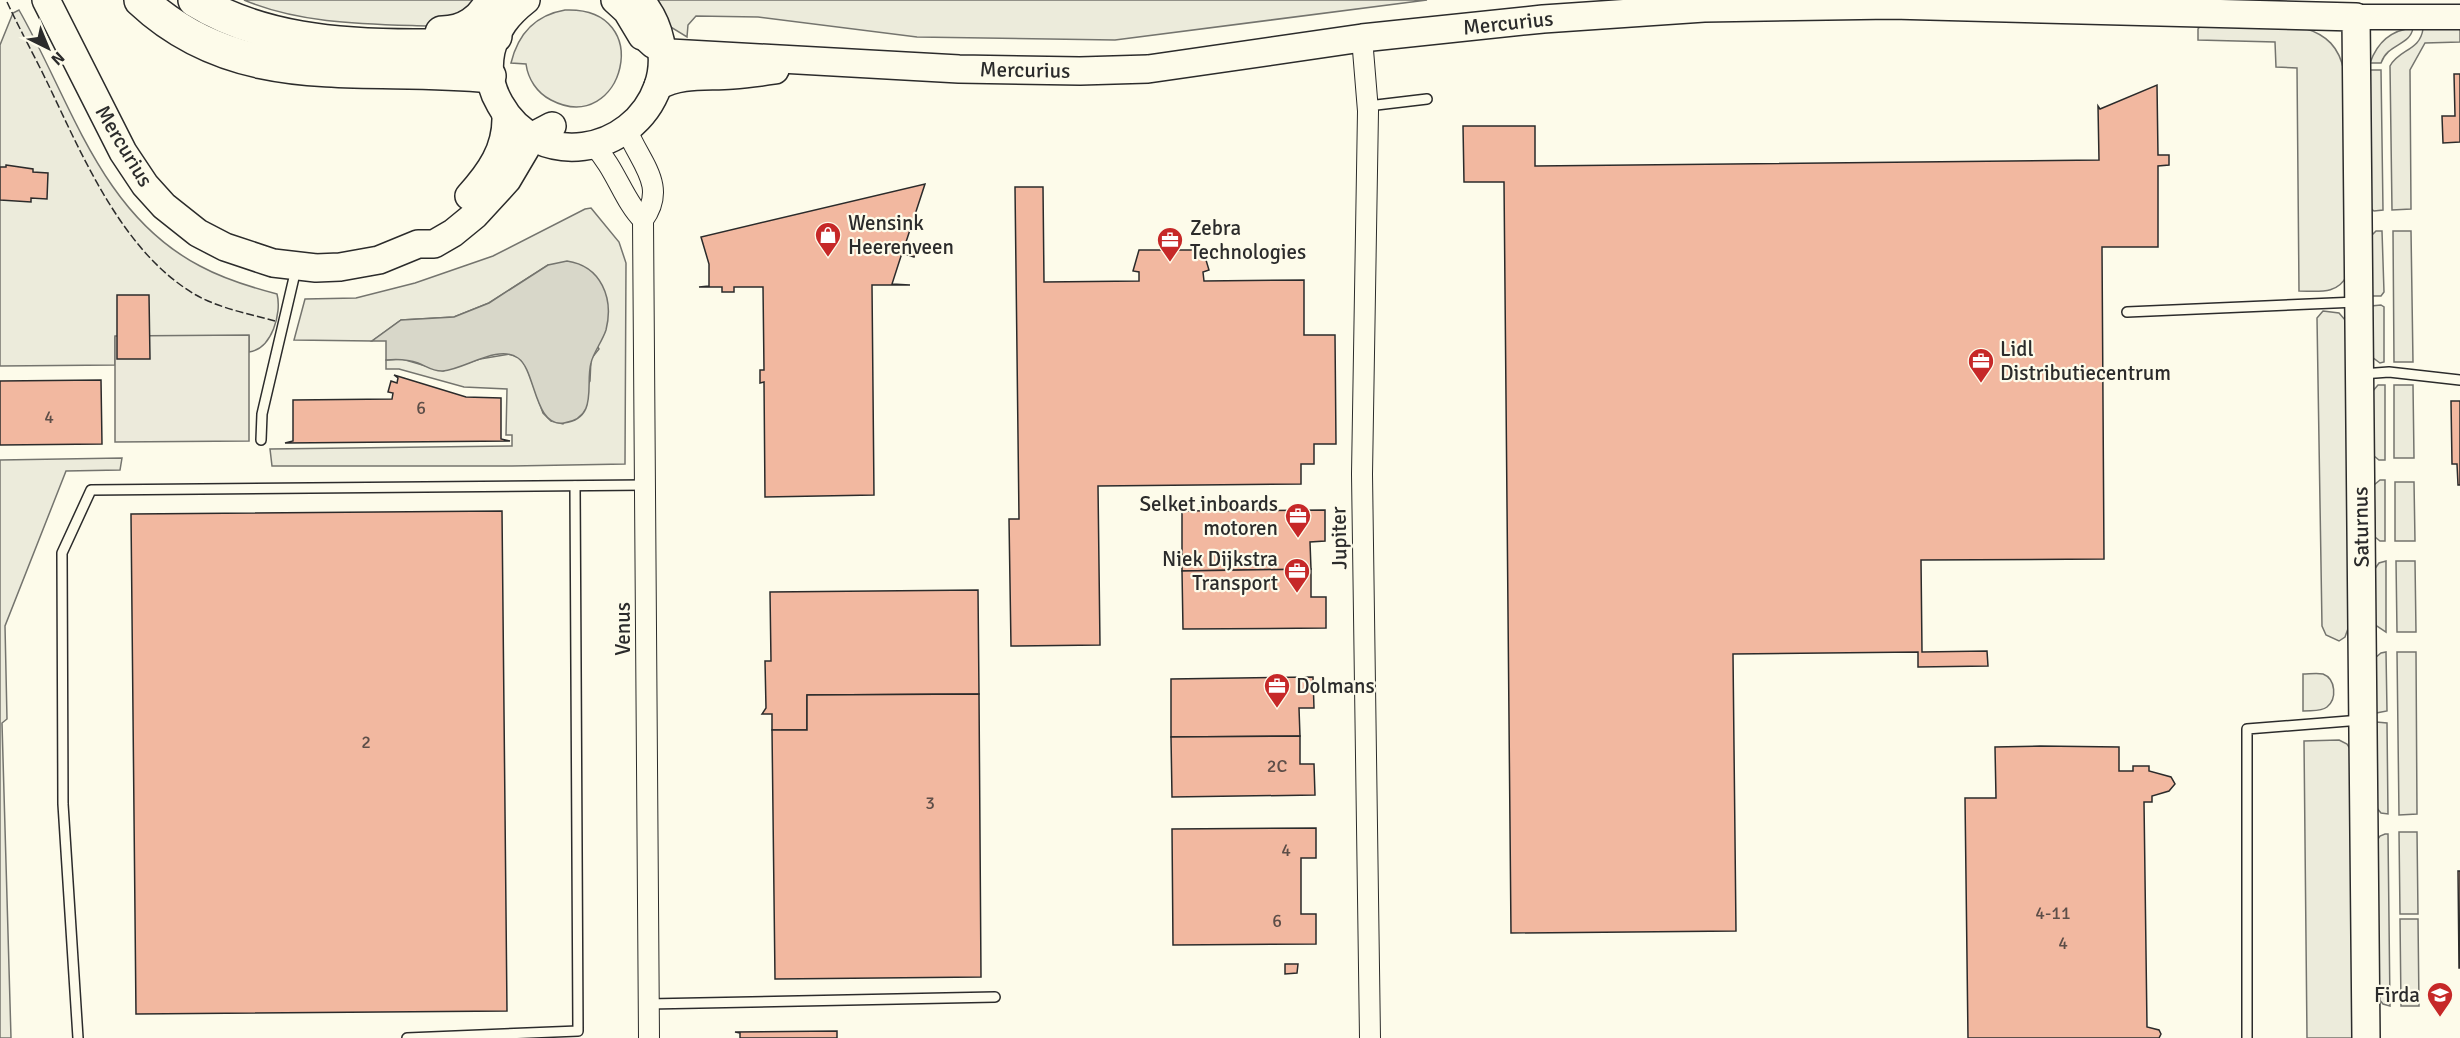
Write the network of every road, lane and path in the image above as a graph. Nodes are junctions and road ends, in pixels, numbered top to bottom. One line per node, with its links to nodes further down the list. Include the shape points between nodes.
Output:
1 (46, 0): 24 (main road, Mercurius, via 128,162 159,201 198,233 225,248)
2 (141, 0): 14 (highway, via 205,43 264,64 333,71)
3 (195, 0): 12 (highway, via 242,22 280,33)
4 (615, 0): 11 (main road)
5 (640, 0): 11 (main road, via 656,25)
6 (511, 2): 9 (main road); 12 (highway, via 486,12 460,30 422,33)
7 (2356, 17): 8 (street, Mercurius); 10 (main road, Mercurius, via 1892,5 1704,8 1544,19); 25 (main road, Saturnus)
8 (2460, 17)
9 (495, 36): 12 (highway, via 472,45); 14 (main road)
10 (1362, 38): 13 (main road, Mercurius, via 1114,71 959,69); 17 (street, Jupiter)
11 (652, 42): 13 (main road, Mercurius, via 681,54); 15 (main road, via 662,74); 19 (main road, via 643,77)
12 (385, 46)
13 (846, 62): 15 (main road, Mercurius, via 691,76)
14 (489, 76): 18 (main road); 20 (main road, via 507,83 512,95)
15 (658, 86): 19 (main road, via 646,110)
16 (1427, 99): 17 (lane)
17 (1368, 106): 38 (street, Jupiter, via 1362,474)
18 (506, 116): 20 (main road, via 522,130); 23 (main road, Mercurius, via 504,141 490,171 467,199)
19 (624, 122): 20 (main road, via 583,130); 21 (main road, via 612,139); 22 (street, Venus, via 654,187 653,207)
20 (542, 131): 21 (main road, via 564,147); 23 (main road, Mercurius, via 507,180 475,215 434,244)
21 (593, 145): 22 (street, via 610,165 633,210)
22 (643, 220): 30 (street, Venus)
23 (418, 244): 24 (main road, Mercurius, via 361,264)
24 (296, 267): 29 (lane, via 262,414)
25 (2359, 302): 26 (lane); 27 (main road, Saturnus)
26 (2127, 312)
27 (2360, 374): 28 (lane, via 2389,372); 32 (main road, Saturnus)
28 (2460, 380)
29 (261, 440)
30 (646, 485): 31 (lane); 34 (street, Venus)
31 (575, 486): 35 (lane, via 91,490 62,553 63,804); 36 (lane, via 578,1031)
32 (2363, 720): 39 (lane, via 2247,729); 40 (main road, Saturnus)
33 (995, 997): 34 (lane)
34 (648, 1004): 37 (street, Venus)
35 (78, 1038)
36 (407, 1038)
37 (649, 1038)
38 (1370, 1038)
39 (2247, 1038)
40 (2366, 1038)

